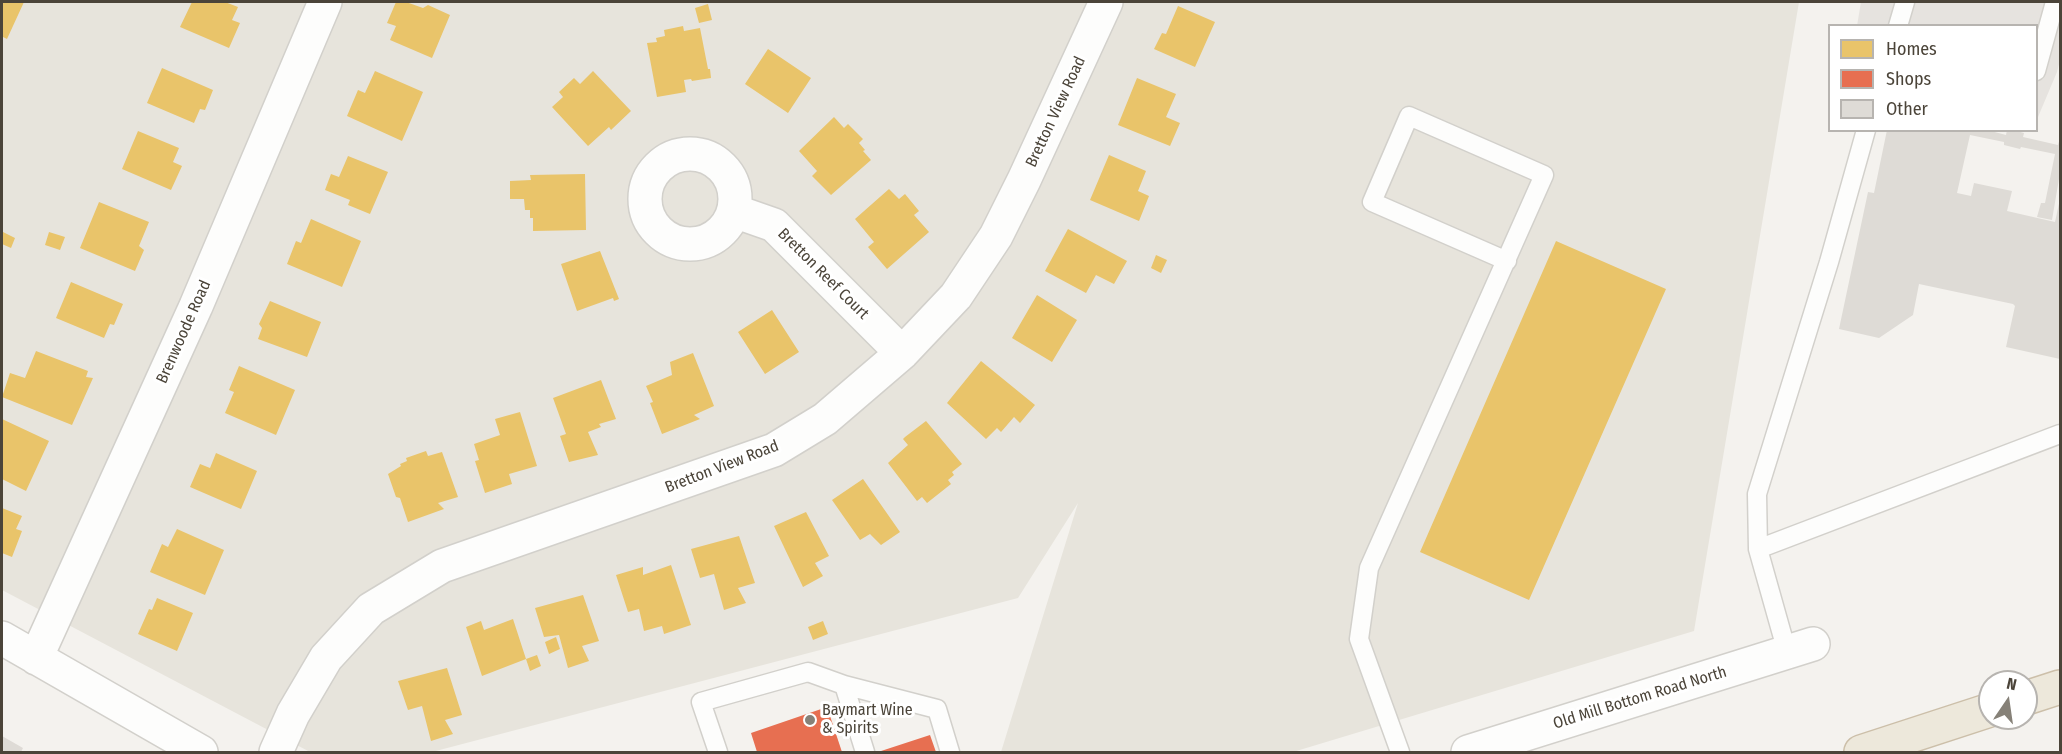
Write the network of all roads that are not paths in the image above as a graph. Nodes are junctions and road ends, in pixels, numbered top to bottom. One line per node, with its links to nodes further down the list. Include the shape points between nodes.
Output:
1 (325, 2): 15 (street, Brenwoode Road, via 196,306)
2 (1106, 2): 10 (street, Bretton View Road, via 996,236 956,296)
3 (1905, 2): 5 (lane)
4 (2055, 2): 6 (lane)
5 (1899, 24)
6 (2038, 67)
7 (1865, 132): 12 (lane, via 1757,494)
8 (734, 212): 10 (street, Bretton Reef Court, via 774,225)
9 (1507, 261): 9 (lane, via 1372,202 1409,116 1545,175); 25 (lane, via 1369,568 1359,639)
10 (902, 353): 21 (street, Bretton View Road, via 825,419 774,450 442,566 371,609 326,658 293,714)
11 (2061, 434): 12 (lane)
12 (1758, 549): 14 (lane)
13 (2, 638): 15 (street)
14 (1800, 648): 26 (street, Old Mill Bottom Road North)
15 (36, 658): 20 (street)
16 (844, 685): 22 (lane, via 808,672 701,702); 23 (lane); 24 (lane, via 937,709)
17 (2061, 687): 18 (highway)
18 (2038, 694)
19 (1978, 714): 27 (highway)
20 (201, 753)
21 (276, 753)
22 (718, 753)
23 (865, 753)
24 (950, 753)
25 (1400, 753)
26 (1468, 753)
27 (1861, 753)

